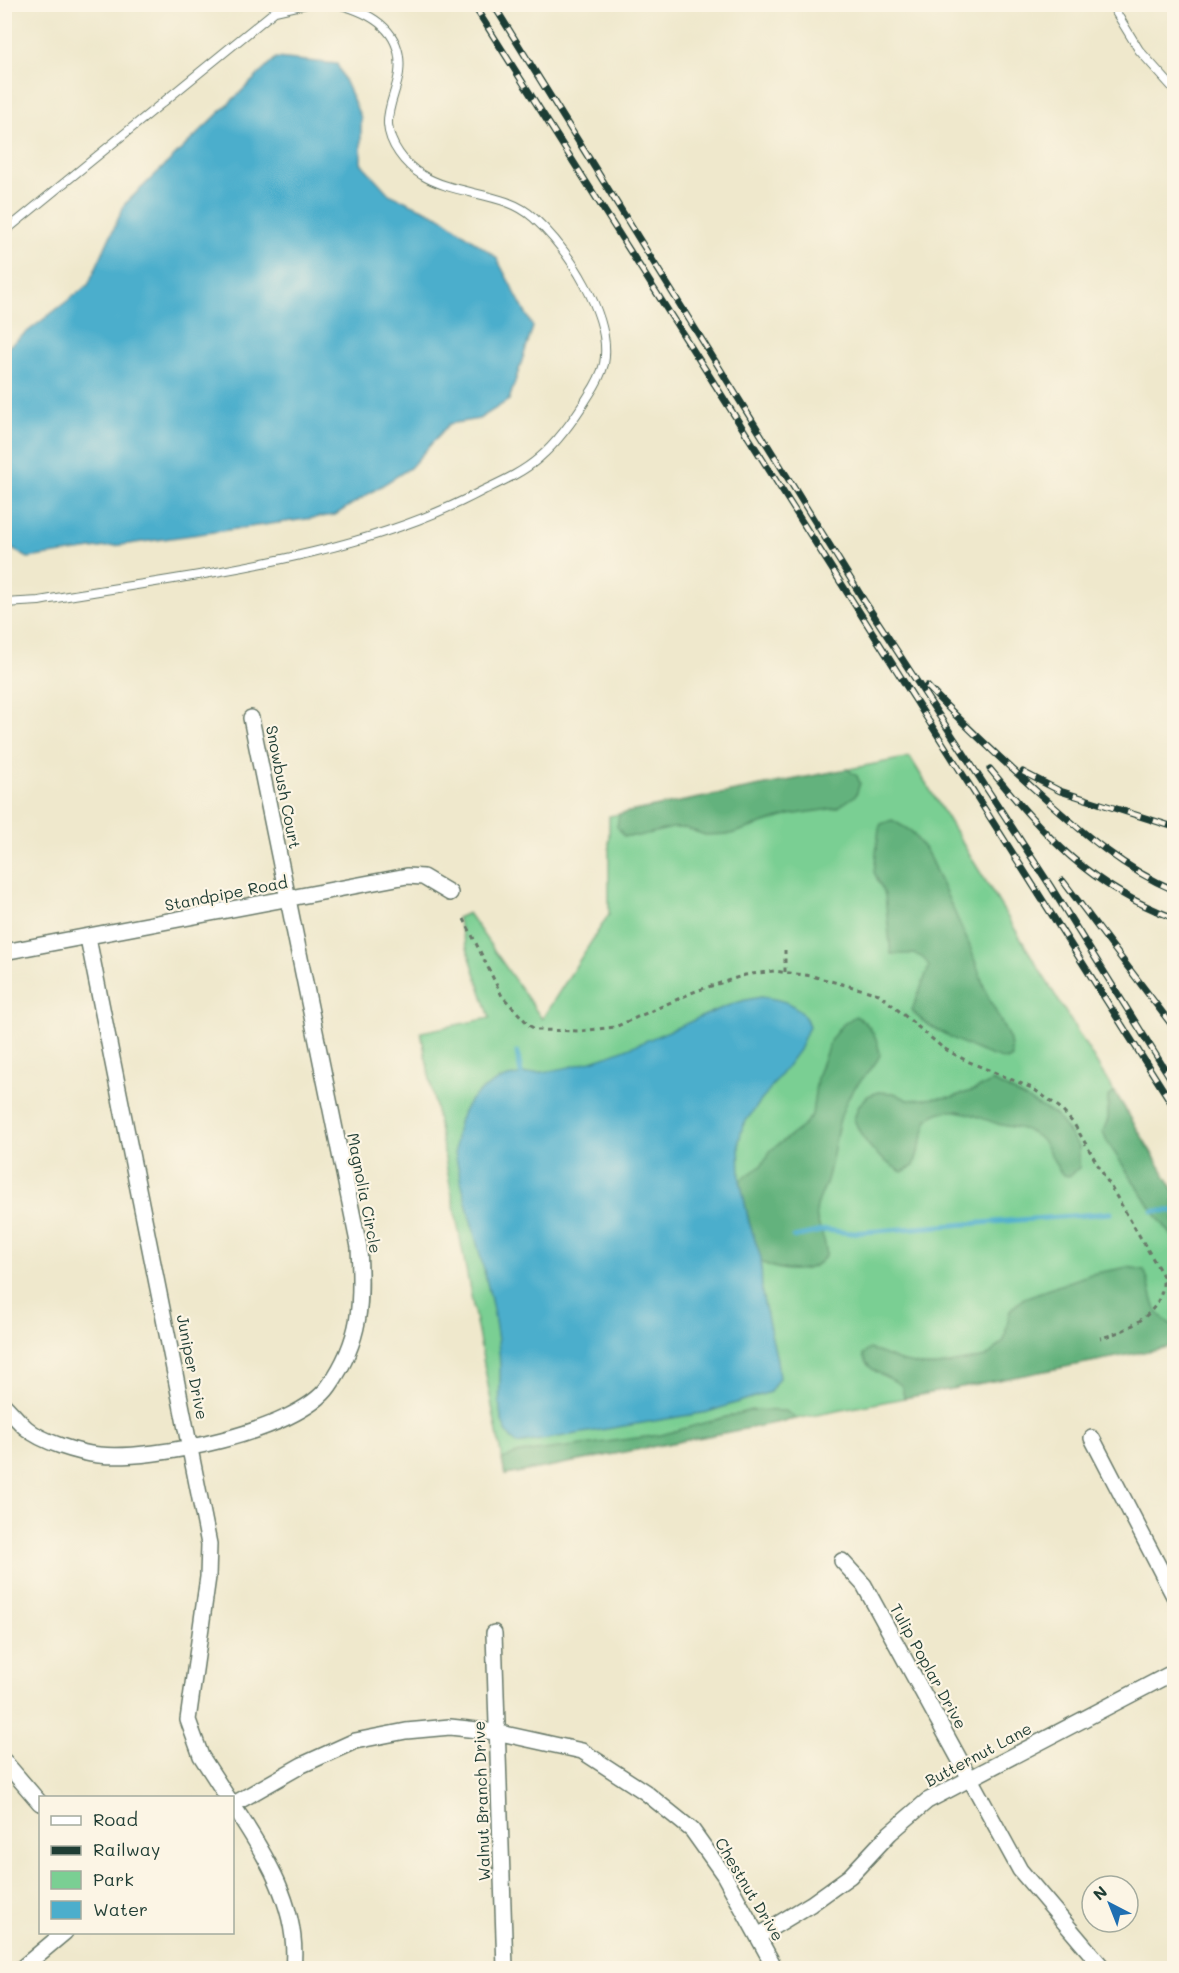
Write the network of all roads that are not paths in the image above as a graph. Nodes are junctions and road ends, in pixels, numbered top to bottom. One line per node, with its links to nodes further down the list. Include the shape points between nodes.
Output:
1 (306, 4): 5 (lane, via 275,11)
2 (337, 4): 6 (lane, via 376,18 396,47 399,75 388,124 399,153 410,166 424,177 523,210 552,238 573,267 601,322 605,345 603,366 593,389 560,436 538,459 460,503 415,522 297,556 39,601)
3 (1111, 4): 4 (lane, via 1139,50)
4 (1174, 89)
5 (4, 232)
6 (4, 603)
7 (251, 718): 9 (street, Snowbush Court)
8 (450, 893): 9 (street, Standpipe Road, via 423,877 406,876)
9 (288, 899): 10 (street, Standpipe Road); 14 (street, Magnolia Circle, via 359,1247 362,1296 354,1338 328,1388 295,1415 260,1430)
10 (88, 938): 11 (street, Standpipe Road); 14 (street, Juniper Drive)
11 (4, 952)
12 (4, 1405): 14 (street, Magnolia Circle, via 28,1430 65,1447 98,1455 142,1456)
13 (1092, 1438): 16 (street)
14 (190, 1445): 22 (street, Juniper Drive, via 209,1544 188,1720 201,1756)
15 (842, 1560): 21 (street, Tulip Poplar Drive, via 864,1585)
16 (1174, 1596)
17 (494, 1633): 19 (street, Walnut Branch Drive)
18 (1174, 1672): 21 (street, Butternut Lane)
19 (496, 1732): 24 (street, Chestnut Drive, via 450,1727 355,1741); 27 (street, Chestnut Drive, via 582,1751 645,1792 692,1830 724,1875); 30 (street, Walnut Branch Drive)
20 (4, 1761): 23 (street)
21 (971, 1778): 27 (street, Butternut Lane, via 927,1801 850,1876); 32 (street, Tulip Poplar Drive, via 1020,1870)
22 (227, 1796)
23 (39, 1802)
24 (234, 1803)
25 (234, 1806): 29 (street, via 263,1851 290,1915)
26 (64, 1934): 28 (street)
27 (758, 1936): 31 (street, Chestnut Drive)
28 (22, 1968)
29 (293, 1968)
30 (505, 1968)
31 (775, 1968)
32 (1103, 1968)

